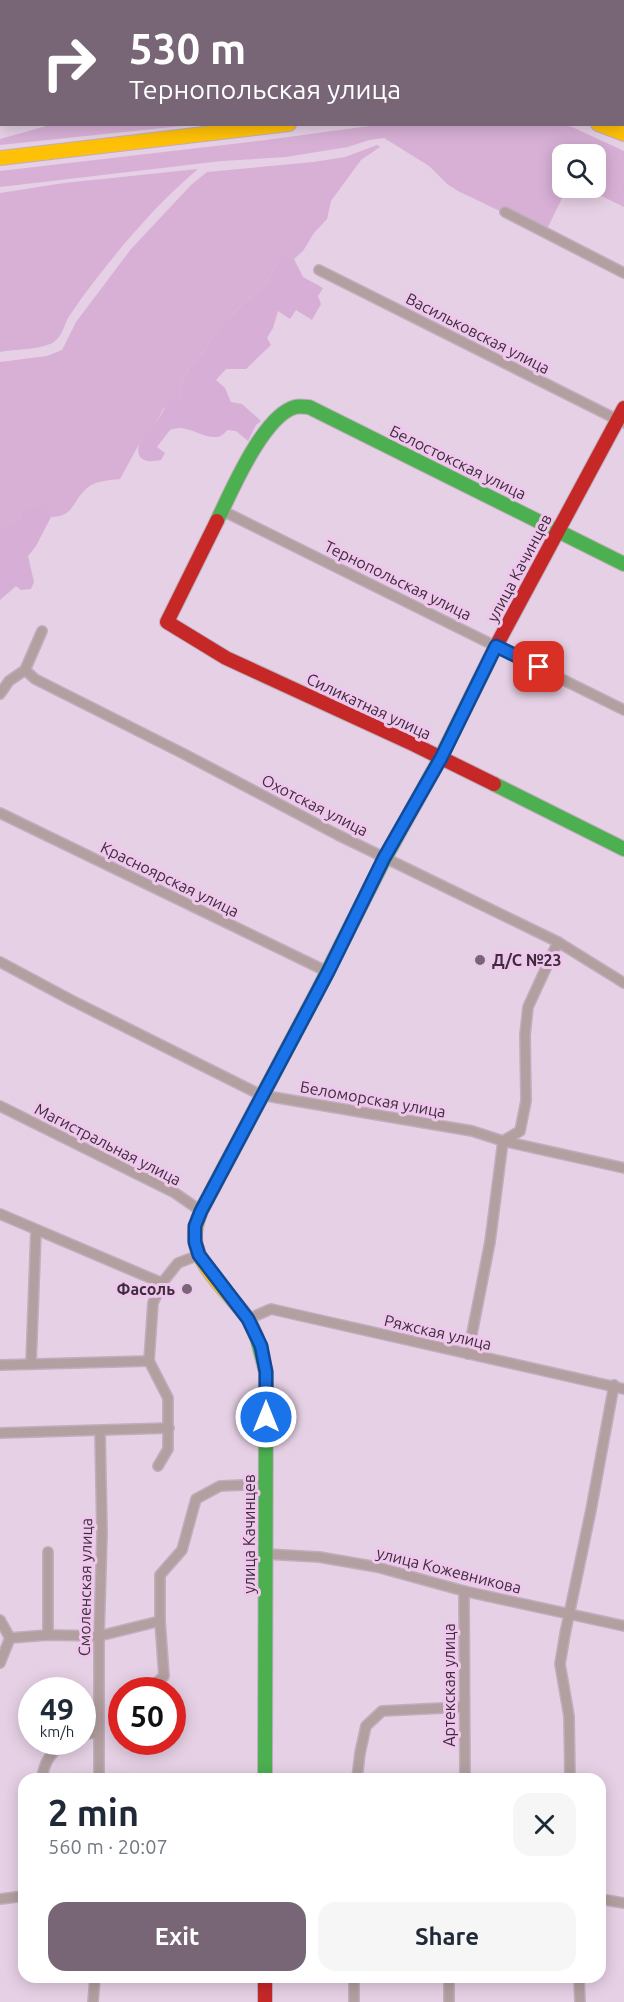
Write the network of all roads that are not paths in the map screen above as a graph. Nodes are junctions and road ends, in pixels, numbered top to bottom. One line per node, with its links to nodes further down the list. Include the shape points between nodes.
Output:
1 (272, 126): 4 (main road)
2 (603, 126): 3 (main road)
3 (622, 133)
4 (0, 158)
5 (505, 212): 7 (street)
6 (319, 270): 8 (street, Васильковская улица)
7 (624, 273)
8 (622, 417): 10 (main road, улица Качинцев)
9 (223, 511): 10 (main road, Белостокская улица, via 262,434 288,411 309,407); 13 (street, Тернопольская улица); 17 (main road, Силикатная улица, via 167,622 226,658)
10 (558, 531): 11 (main road, Белостокская улица); 13 (main road, улица Качинцев)
11 (624, 564)
12 (42, 631): 14 (street)
13 (496, 646): 16 (street, Тернопольская улица); 17 (main road, улица Качинцев)
14 (25, 670): 15 (street, via 9,681); 20 (street, Охотская улица, via 35,679)
15 (0, 694)
16 (624, 710)
17 (441, 758): 19 (main road, Силикатная улица); 20 (main road, улица Качинцев)
18 (0, 813): 23 (street, Красноярская улица)
19 (624, 849)
20 (384, 858): 21 (street, Охотская улица); 23 (main road, улица Качинцев)
21 (558, 942): 24 (street, Охотская улица); 27 (street, via 528,1007 525,1101 520,1131)
22 (0, 962): 25 (street, Беломорская улица)
23 (328, 972): 25 (main road, улица Качинцев)
24 (624, 983)
25 (261, 1095): 27 (street, Беломорская улица, via 472,1131); 29 (main road, улица Качинцев)
26 (0, 1106): 29 (street, Магистральная улица, via 175,1193)
27 (503, 1141): 28 (street, Беломорская улица); 35 (street, via 490,1242)
28 (624, 1168)
29 (201, 1211): 32 (main road, улица Качинцев, via 195,1226)
30 (0, 1214): 31 (street)
31 (36, 1230): 33 (street); 37 (street)
32 (199, 1255): 33 (street, via 178,1263); 34 (main road, улица Качинцев)
33 (162, 1283): 36 (street, via 153,1303)
34 (248, 1319): 35 (street, Ряжская улица, via 272,1309); 44 (main road, улица Качинцев, via 261,1346 266,1372)
35 (468, 1354): 39 (street, Ряжская улица)
36 (149, 1361): 37 (street); 40 (street, via 168,1398)
37 (31, 1364): 38 (street)
38 (0, 1365)
39 (619, 1387): 48 (street)
40 (169, 1428): 41 (street); 43 (street, via 168,1449)
41 (100, 1431): 42 (street); 53 (street, Смоленская улица)
42 (0, 1433)
43 (158, 1466)
44 (266, 1484): 46 (main road, улица Качинцев); 50 (street, via 220,1486 196,1499 182,1550 160,1575)
45 (48, 1552): 52 (street)
46 (265, 1554): 47 (street, улица Кожевникова, via 319,1557); 62 (main road, улица Качинцев)
47 (464, 1591): 48 (street, улица Кожевникова); 57 (street, Артекская улица)
48 (569, 1614): 51 (street, улица Кожевникова); 65 (street, via 560,1664 569,1716)
49 (0, 1620): 54 (street)
50 (160, 1620): 53 (street); 56 (street)
51 (624, 1626)
52 (48, 1635): 53 (street); 54 (street)
53 (99, 1636): 58 (street, Смоленская улица)
54 (10, 1638): 55 (street)
55 (0, 1663)
56 (163, 1677)
57 (464, 1707): 63 (street, via 382,1711 366,1726); 64 (street, Артекская улица)
58 (98, 1733): 61 (street, Смоленская улица)
59 (49, 1755): 60 (street)
60 (43, 1773)
61 (99, 1773)
62 (265, 1773)
63 (358, 1773)
64 (465, 1773)
65 (570, 1773)
66 (18, 1897): 67 (street)
67 (0, 1899)
68 (606, 1900): 69 (street)
69 (624, 1903)
70 (95, 1983): 75 (street)
71 (265, 1983): 76 (main road)
72 (354, 1983): 77 (street)
73 (449, 1983): 78 (street)
74 (579, 1983): 79 (street)
75 (93, 2002)
76 (265, 2002)
77 (354, 2002)
78 (449, 2002)
79 (580, 2002)

